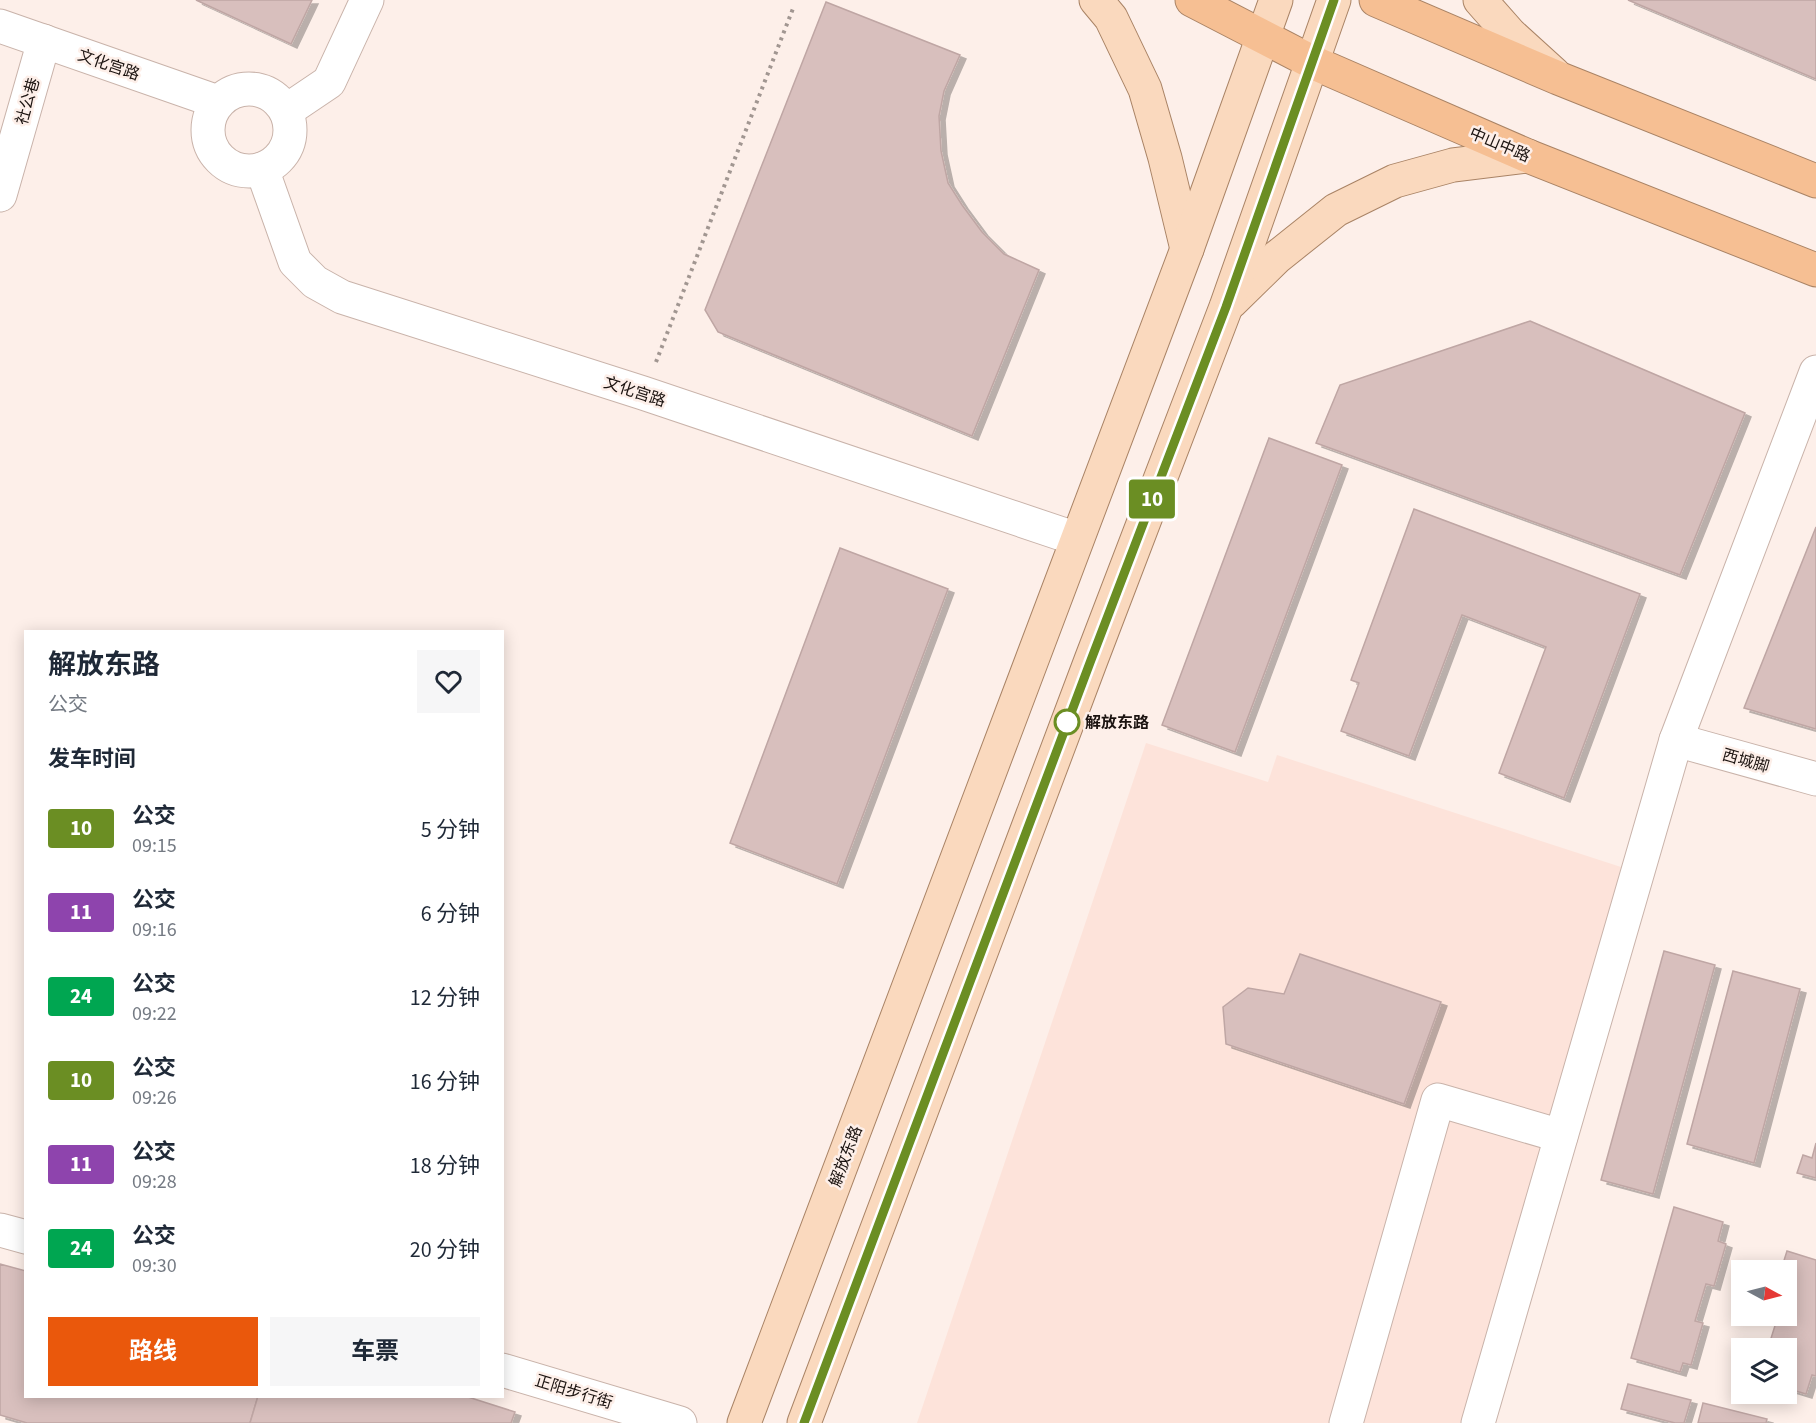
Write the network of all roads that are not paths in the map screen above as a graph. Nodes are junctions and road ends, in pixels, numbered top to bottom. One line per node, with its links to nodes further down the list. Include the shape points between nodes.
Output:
1 (367, 0): 14 (street, via 329,82)
2 (1096, 0): 19 (main road, via 1111,18 1145,89)
3 (1192, 0): 9 (highway, 中山中路)
4 (1276, 0): 9 (main road, 解放东路)
5 (1334, 0): 11 (main road)
6 (1376, 0): 12 (highway)
7 (1480, 0): 12 (main road)
8 (0, 26): 10 (street, 文化宫路)
9 (1263, 37): 11 (highway, 中山中路); 19 (main road, 解放东路)
10 (44, 41): 13 (street, 文化宫路); 18 (street, 社公巷)
11 (1312, 62): 15 (highway, 中山中路); 21 (main road)
12 (1558, 78): 17 (highway)
13 (218, 102): 14 (street, via 241,89 254,88 267,92); 16 (street, via 208,126 214,151 235,168)
14 (286, 111): 16 (street, via 290,138 275,162)
15 (1528, 156): 20 (highway, 中山中路); 21 (main road, via 1453,165 1395,181 1336,210 1277,257)
16 (262, 169): 23 (street, 文化宫路, via 295,262 315,282 342,297)
17 (1816, 181)
18 (0, 195)
19 (1187, 249): 23 (main road, 解放东路)
20 (1816, 270)
21 (1226, 307): 32 (main road)
22 (1816, 372): 24 (street)
23 (1077, 538): 31 (main road, 解放东路)
24 (1676, 740): 25 (street, 西城脚); 26 (street)
25 (1816, 779)
26 (1561, 1136): 33 (street, via 1438,1100); 34 (street)
27 (0, 1230): 28 (street)
28 (24, 1236)
29 (504, 1371): 30 (street, 正阳步行街)
30 (680, 1423)
31 (744, 1423)
32 (804, 1423)
33 (1346, 1423)
34 (1478, 1423)

